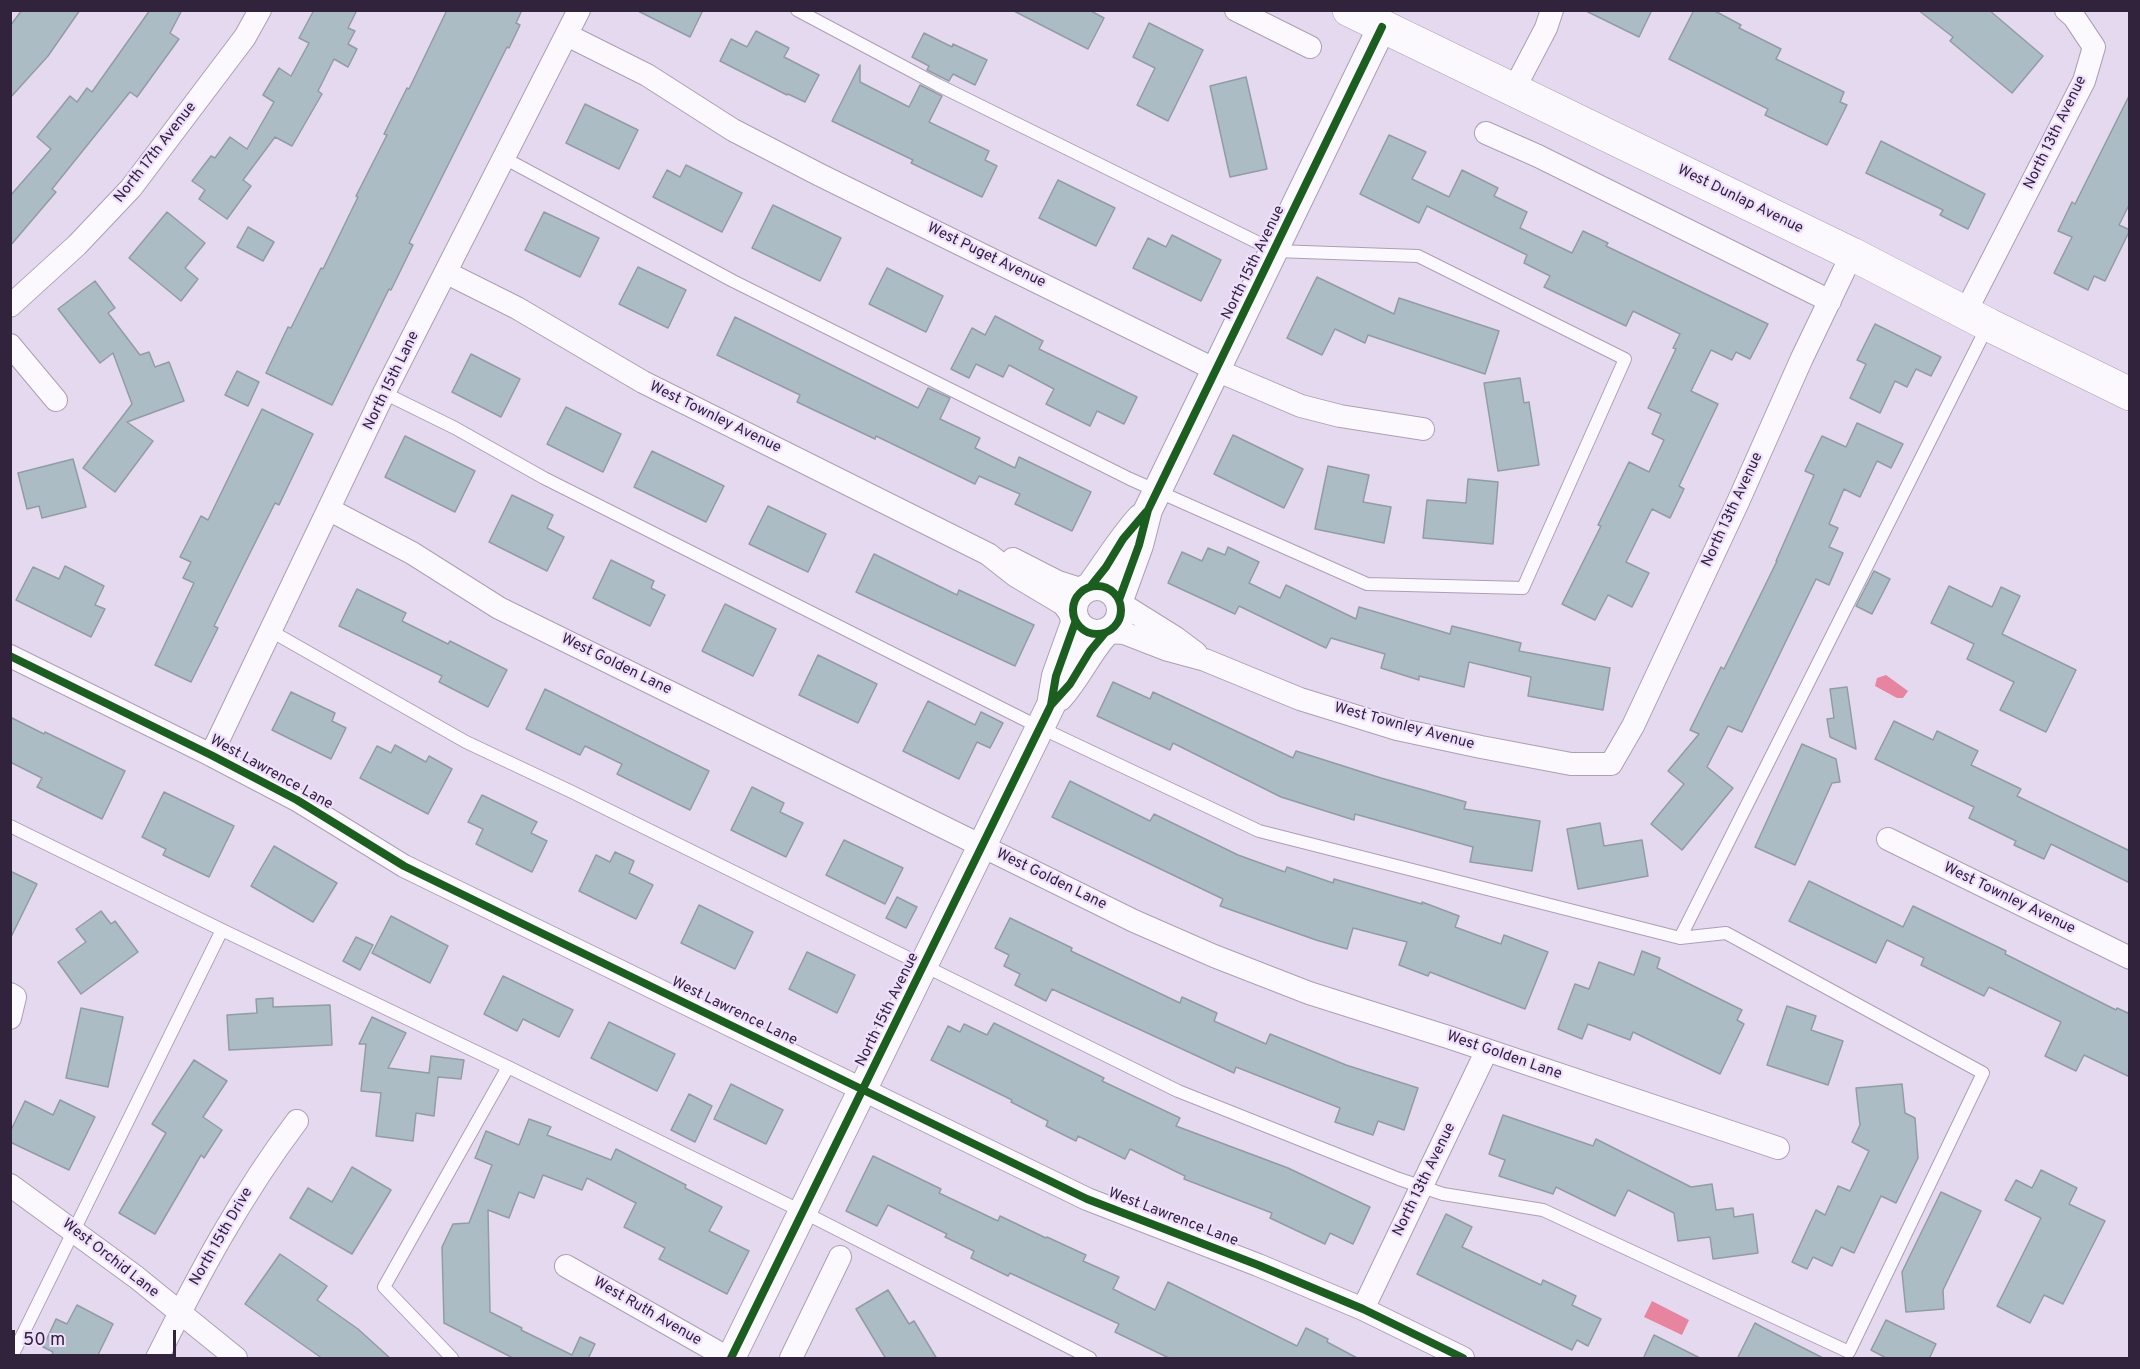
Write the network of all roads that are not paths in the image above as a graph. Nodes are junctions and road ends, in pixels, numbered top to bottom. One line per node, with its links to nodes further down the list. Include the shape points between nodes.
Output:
1 (260, 10): 18 (street, North 17th Avenue, via 245,37 131,188 77,245)
2 (579, 10): 9 (street, North 15th Lane)
3 (797, 10): 14 (lane, via 938,85)
4 (1236, 10): 10 (street)
5 (1349, 10): 8 (main road, West Dunlap Avenue)
6 (1552, 10): 11 (street)
7 (2066, 10): 19 (street, North 13th Avenue, via 2094,47 2084,81)
8 (1382, 27): 11 (main road, West Dunlap Avenue); 14 (street, North 15th Avenue)
9 (567, 36): 13 (street, North 15th Lane); 21 (street, West Puget Avenue, via 647,75 752,140)
10 (1310, 47)
11 (1513, 91): 15 (main road, West Dunlap Avenue)
12 (1486, 133): 17 (street)
13 (504, 158): 16 (street, North 15th Lane); 26 (lane)
14 (1275, 251): 21 (street, North 15th Avenue); 26 (lane, via 1418,256 1625,359 1523,588 1367,584)
15 (1852, 254): 17 (street, North 13th Avenue); 19 (main road, West Dunlap Avenue)
16 (447, 273): 22 (street, North 15th Lane); 28 (street, West Townley Avenue, via 517,308 644,382)
17 (1830, 301): 38 (street, North 13th Avenue, via 1633,726)
18 (10, 306)
19 (1977, 319): 23 (main road, West Dunlap Avenue); 43 (lane)
20 (10, 345): 24 (street)
21 (1216, 370): 25 (street, West Puget Avenue, via 1302,406); 26 (street, North 15th Avenue)
22 (384, 393): 27 (street, North 15th Lane); 36 (lane, via 544,478)
23 (2130, 394)
24 (56, 400)
25 (1423, 429)
26 (1152, 501): 29 (street, North 15th Avenue); 30 (street, North 15th Avenue)
27 (330, 510): 32 (street, North 15th Lane); 41 (street, West Golden Lane, via 412,553 499,608)
28 (988, 554): 29 (street, West Townley Avenue, via 1017,560 1058,582); 31 (street, West Townley Avenue, via 1063,604)
29 (1086, 589): 30 (street, via 1104,587); 31 (street, North 15th Avenue, via 1074,602)
30 (1120, 602): 33 (street, North 15th Avenue, via 1121,617); 35 (street, West Townley Avenue)
31 (1074, 620): 33 (street, via 1088,632); 36 (street, North 15th Avenue)
32 (269, 630): 37 (street, North 15th Lane); 45 (lane, via 466,742)
33 (1107, 633): 35 (street, West Townley Avenue, via 1124,633); 36 (street, North 15th Avenue, via 1090,651)
34 (10, 656): 37 (street, West Lawrence Lane)
35 (1205, 660): 38 (street, West Townley Avenue, via 1300,699 1397,729 1570,764)
36 (1046, 716): 41 (street, North 15th Avenue); 43 (lane, via 1259,831)
37 (211, 755): 48 (street, West Lawrence Lane, via 297,800 404,866)
38 (1611, 764)
39 (10, 826): 42 (lane)
40 (1888, 839): 44 (street, West Townley Avenue)
41 (983, 846): 45 (street, North 15th Avenue); 46 (street, West Golden Lane, via 1214,956 1309,993)
42 (222, 930): 47 (lane); 54 (lane)
43 (1680, 938): 52 (lane, via 1726,933 1983,1073 1849,1352 1543,1210)
44 (2130, 958)
45 (924, 967): 48 (street, North 15th Avenue); 52 (lane, via 1178,1091)
46 (1487, 1050): 50 (street, West Golden Lane); 52 (street, North 13th Avenue)
47 (508, 1067): 53 (lane); 62 (lane, via 384,1287)
48 (863, 1090): 53 (street, North 15th Avenue); 57 (street, West Lawrence Lane, via 1087,1199)
49 (297, 1121): 58 (street, North 15th Drive, via 228,1222)
50 (1778, 1148)
51 (10, 1185): 54 (street, West Orchid Lane)
52 (1422, 1187): 57 (street, North 13th Avenue)
53 (803, 1212): 63 (street, North 15th Avenue); 65 (lane)
54 (73, 1230): 58 (street, West Orchid Lane); 59 (lane)
55 (840, 1257): 64 (street)
56 (566, 1266): 63 (street, West Ruth Avenue)
57 (1363, 1309): 66 (street, West Lawrence Lane)
58 (179, 1314): 60 (street, North 15th Drive); 61 (street, West Orchid Lane)
59 (10, 1359)
60 (157, 1359)
61 (237, 1359)
62 (452, 1359)
63 (730, 1359)
64 (791, 1359)
65 (1090, 1359)
66 (1463, 1359)

